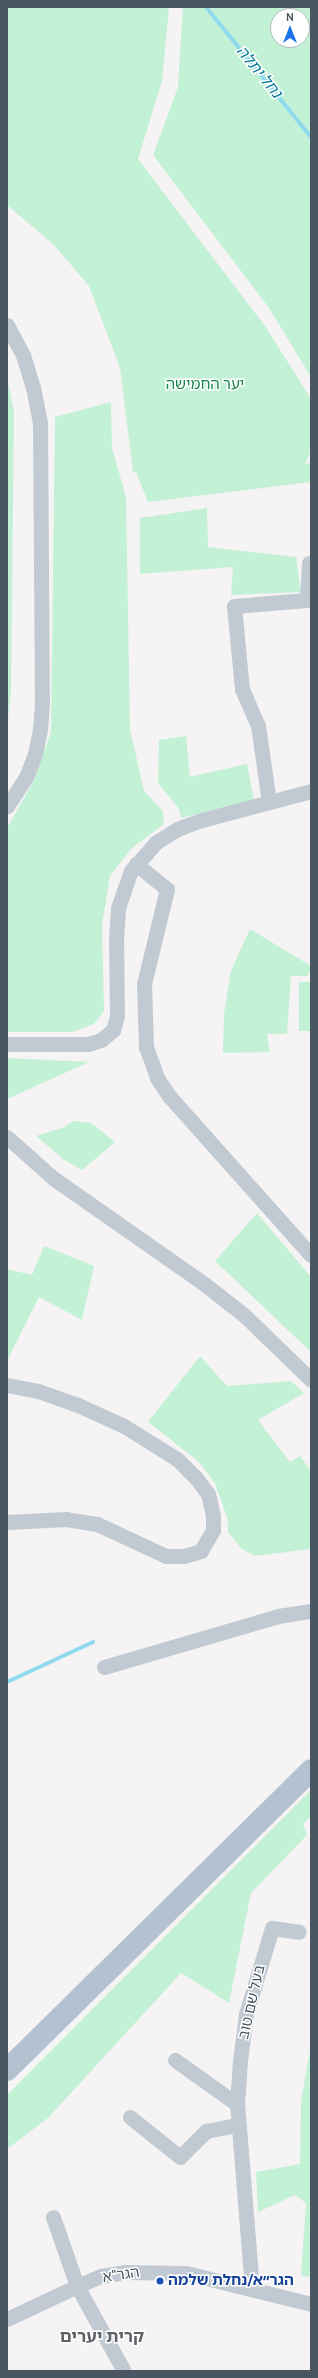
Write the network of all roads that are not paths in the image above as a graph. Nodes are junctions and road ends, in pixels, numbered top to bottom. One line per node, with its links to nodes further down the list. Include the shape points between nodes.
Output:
1 (7, 325): 5 (street, via 23,355 40,423 42,702 35,754 26,777)
2 (309, 563): 4 (street, via 307,600 234,606 242,689 258,726)
3 (311, 791): 4 (street)
4 (269, 802): 6 (street, via 177,829 155,843)
5 (7, 806)
6 (136, 864): 7 (street, via 126,882 118,908 117,1016 113,1030 101,1040 88,1044); 9 (street, via 167,889 144,984 146,1047 157,1078 170,1097)
7 (7, 1044)
8 (7, 1137): 10 (street, via 53,1178 203,1282 244,1315)
9 (311, 1255)
10 (311, 1380)
11 (7, 1385): 12 (street, via 38,1391 78,1405 124,1426 177,1459 208,1494 213,1530 201,1551 166,1556 97,1524 67,1519)
12 (7, 1522)
13 (311, 1611): 14 (street, via 278,1616)
14 (104, 1667)
15 (311, 1770): 18 (main road)
16 (299, 1932): 19 (street, בעל שם טוב, via 272,1928 246,2014)
17 (175, 2060): 19 (street)
18 (7, 2070)
19 (237, 2104): 21 (street, בעל שם טוב)
20 (130, 2117): 21 (street, via 180,2157 206,2131)
21 (238, 2125): 24 (street, בעל שם טוב)
22 (53, 2217): 23 (street)
23 (77, 2286): 24 (street, הגר"א, via 101,2276 150,2270 186,2273); 26 (street, הגר"א); 27 (street)
24 (252, 2289): 25 (street, הגר"א)
25 (311, 2304)
26 (7, 2319)
27 (124, 2371)

